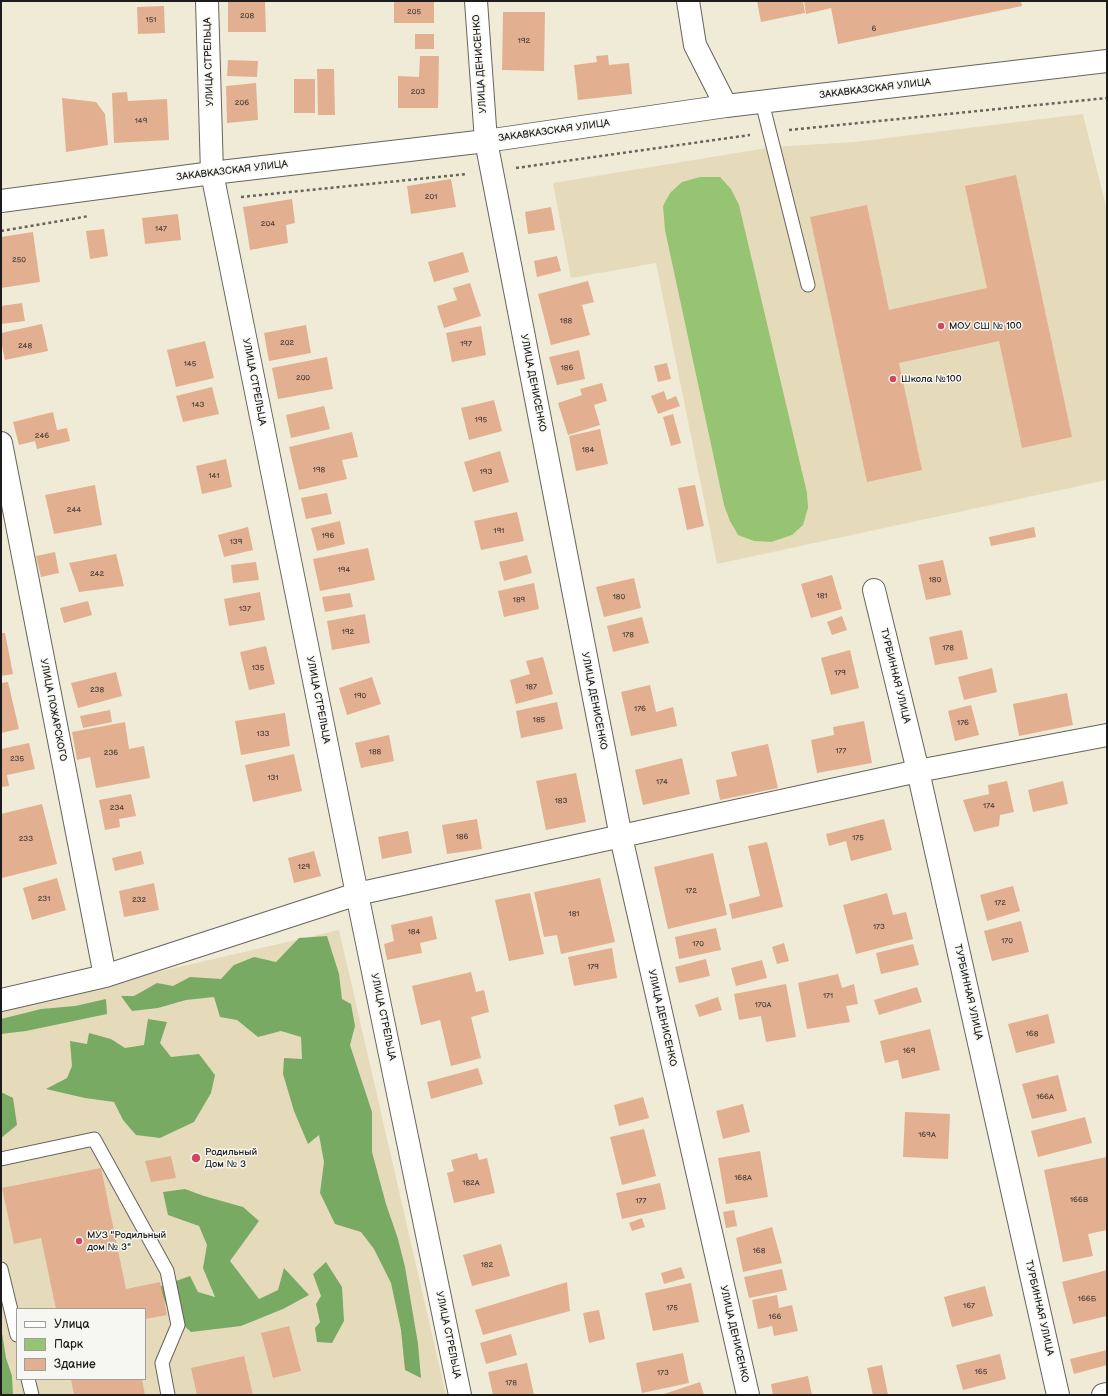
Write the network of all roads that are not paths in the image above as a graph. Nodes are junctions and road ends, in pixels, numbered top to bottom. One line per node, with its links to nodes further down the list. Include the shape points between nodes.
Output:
1 (206, 1): 8 (street, УЛИЦА СТРЕЛЬЦА)
2 (476, 1): 7 (street, УЛИЦА ДЕНИСЕНКО)
3 (688, 1): 6 (street, via 695,45)
4 (1107, 62): 5 (street, ЗАКАВКАЗСКАЯ УЛИЦА)
5 (762, 102): 6 (street, ЗАКАВКАЗСКАЯ УЛИЦА); 10 (lane)
6 (726, 106): 7 (street, ЗАКАВКАЗСКАЯ УЛИЦА)
7 (486, 140): 8 (street, ЗАКАВКАЗСКАЯ УЛИЦА); 15 (street, УЛИЦА ДЕНИСЕНКО)
8 (212, 173): 9 (street, ЗАКАВКАЗСКАЯ УЛИЦА); 16 (street, УЛИЦА СТРЕЛЬЦА)
9 (1, 200)
10 (808, 285)
11 (1, 443): 17 (street, УЛИЦА ПОЖАРСКОГО)
12 (874, 590): 14 (street, ТУРБИННАЯ УЛИЦА)
13 (1107, 735): 14 (street)
14 (918, 771): 15 (street); 28 (street, ТУРБИННАЯ УЛИЦА)
15 (620, 837): 16 (street); 27 (street, УЛИЦА ДЕНИСЕНКО)
16 (358, 894): 17 (street); 26 (street, УЛИЦА СТРЕЛЬЦА)
17 (105, 976): 18 (street)
18 (1, 1000)
19 (1, 1159): 25 (lane, via 94,1139 167,1271 178,1324 162,1363)
20 (1, 1269): 21 (lane)
21 (16, 1331)
22 (28, 1380): 24 (lane)
23 (1107, 1394): 29 (street)
24 (32, 1395)
25 (168, 1395)
26 (460, 1395)
27 (748, 1395)
28 (1058, 1395)
29 (1102, 1395)

